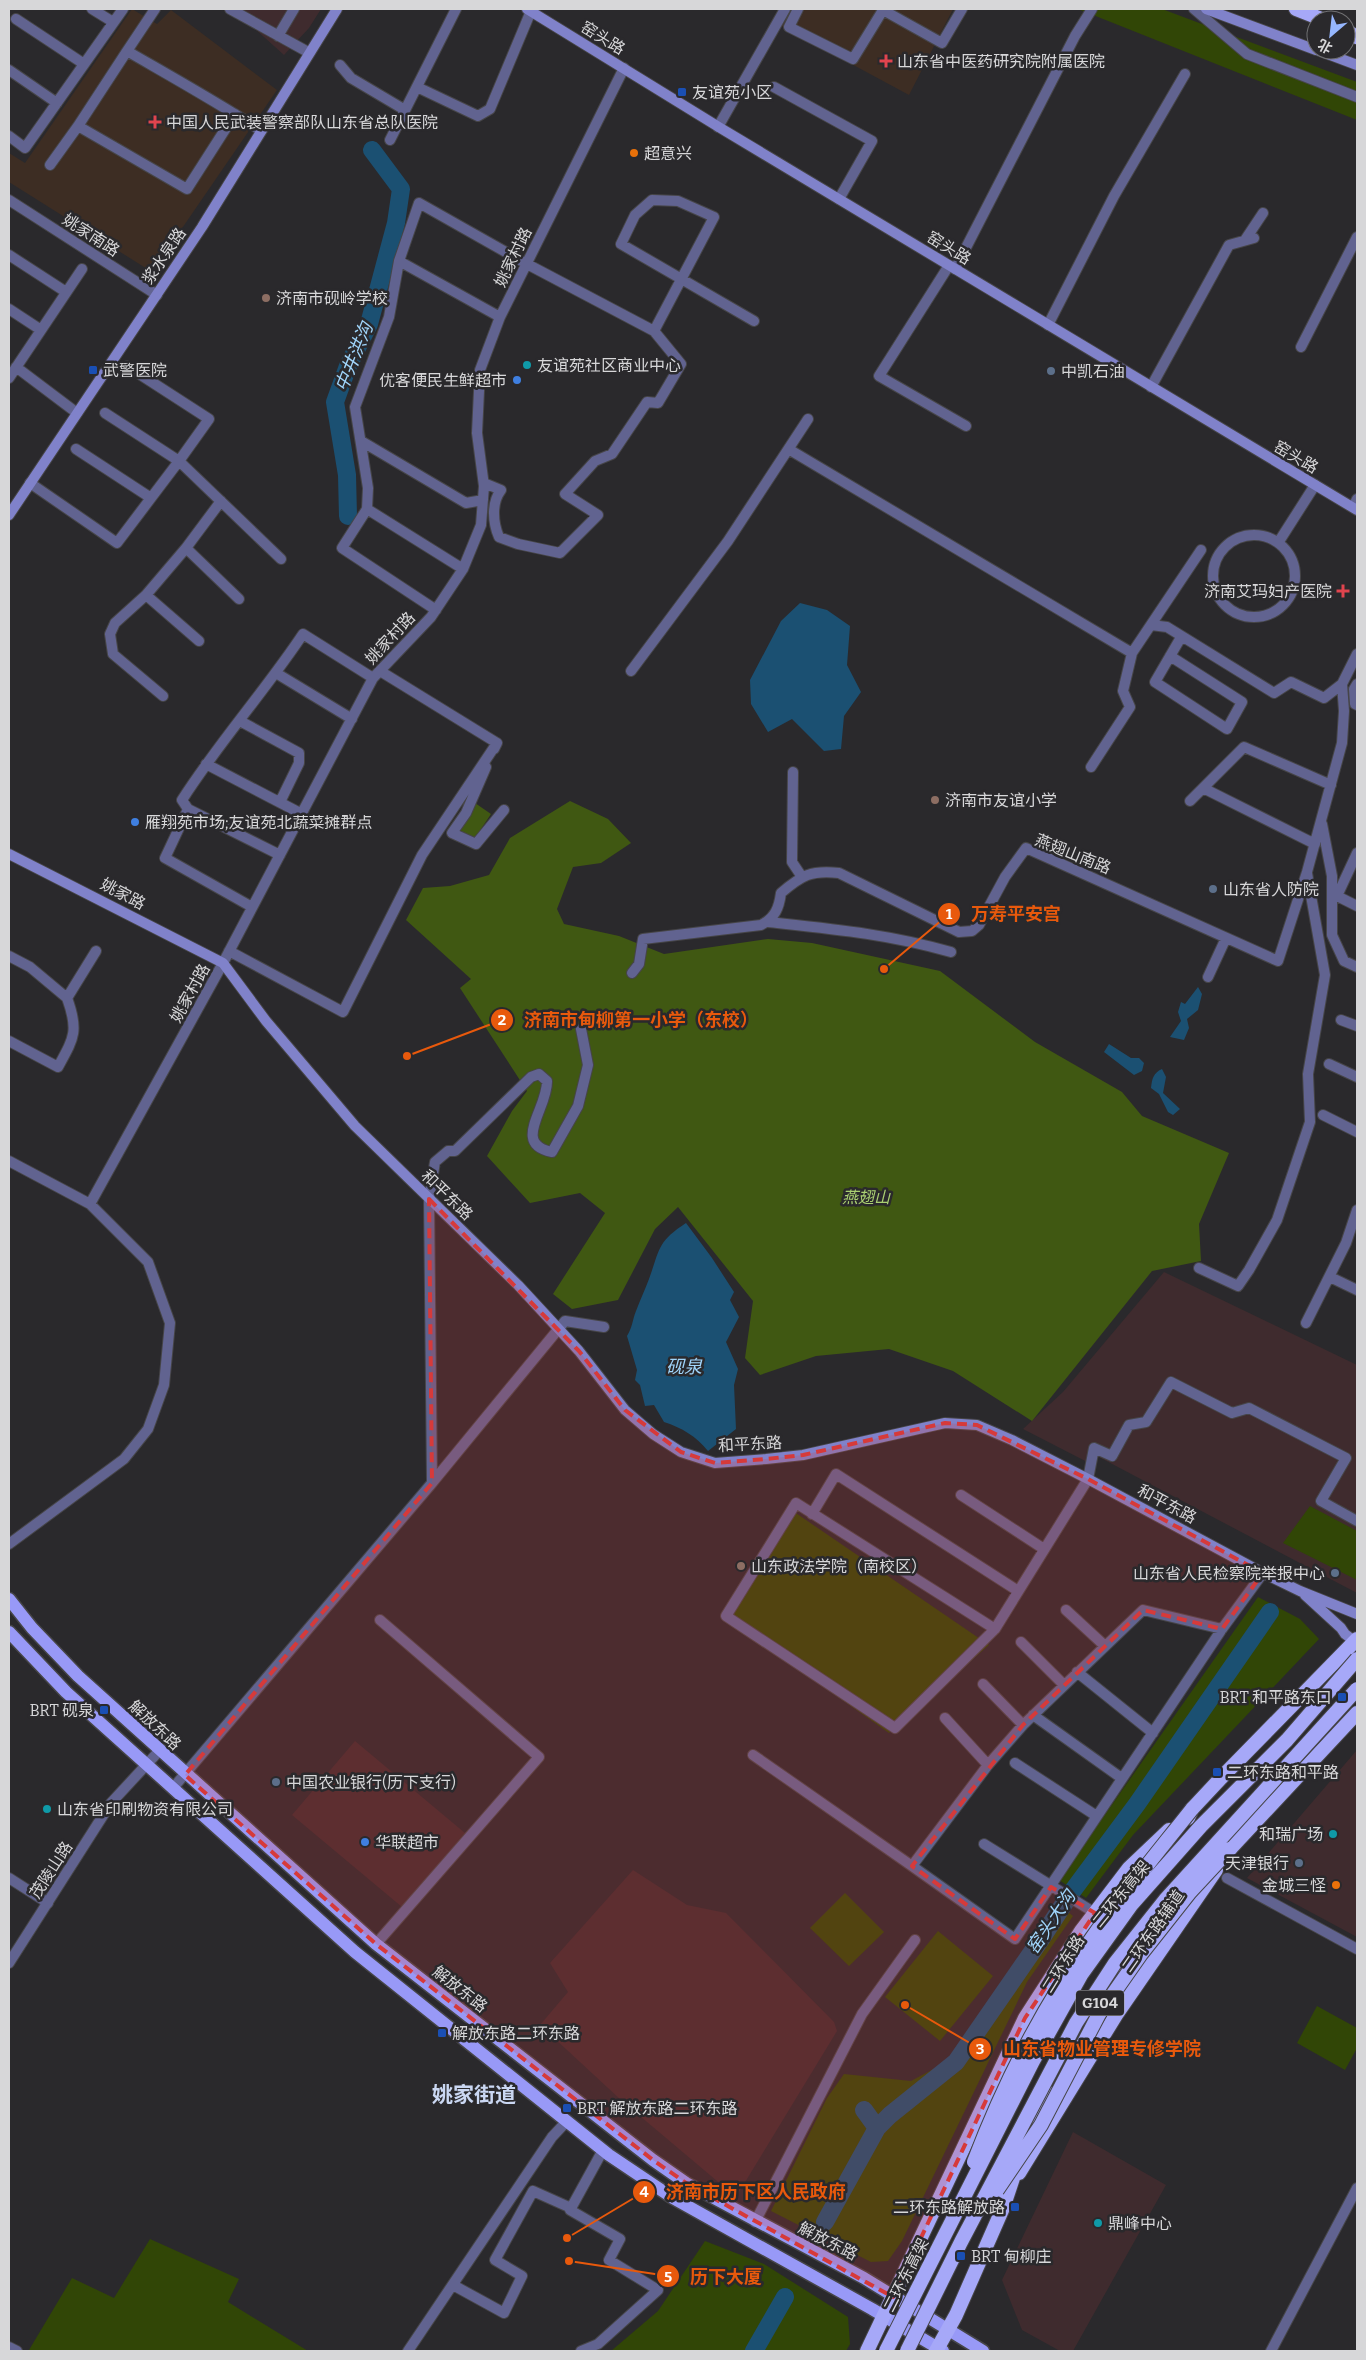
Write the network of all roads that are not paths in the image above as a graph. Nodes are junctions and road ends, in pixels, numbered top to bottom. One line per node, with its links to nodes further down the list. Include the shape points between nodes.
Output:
1 (92, 9): 16 (street)
2 (122, 9): 16 (street)
3 (155, 9): 19 (street)
4 (230, 9): 17 (street)
5 (294, 9): 17 (street)
6 (337, 9): 20 (main road, 浆水泉路)
7 (456, 9): 28 (street)
8 (785, 9): 35 (street)
9 (798, 9): 10 (street, via 788,27 853,58 883,10 942,42)
10 (962, 9)
11 (1092, 9): 47 (street)
12 (1194, 9): 30 (street, via 1247,54)
13 (1206, 9): 18 (main road)
14 (529, 10): 25 (main road, 窑头路); 28 (street, via 490,109 478,116)
15 (16, 19): 22 (street)
16 (113, 22): 22 (street)
17 (278, 36): 20 (street)
18 (1306, 46)
19 (127, 51): 33 (street); 34 (street)
20 (308, 52): 36 (main road, 浆水泉路)
21 (1343, 60): 24 (main road)
22 (84, 64): 31 (street)
23 (340, 65): 32 (street, via 351,78)
24 (1357, 65)
25 (624, 68): 35 (main road, 窑头路); 46 (street, 姚家村路)
26 (9, 70): 31 (street)
27 (1185, 74): 55 (street, via 1114,196)
28 (417, 87): 32 (street)
29 (774, 87): 40 (street, via 872,141)
30 (1357, 97)
31 (56, 103): 37 (street, via 25,148)
32 (405, 110): 38 (street)
33 (235, 114): 34 (street, via 187,189); 36 (street)
34 (78, 126): 39 (street)
35 (718, 127): 40 (main road, 窑头路)
36 (260, 130): 51 (main road, 浆水泉路, via 202,227)
37 (9, 136)
38 (390, 140)
39 (50, 165)
40 (839, 199): 47 (main road, 窑头路)
41 (9, 200): 51 (street, 姚家南路)
42 (1263, 213): 61 (street, via 1250,239 1229,245)
43 (1357, 237): 58 (street)
44 (9, 255): 50 (street)
45 (399, 261): 46 (street, via 419,203); 53 (street); 66 (street, via 389,317 356,407)
46 (527, 264): 53 (street, 姚家村路); 57 (street)
47 (951, 268): 55 (main road, 窑头路); 65 (street, via 880,376)
48 (82, 269): 50 (street)
49 (681, 279): 49 (street, via 714,217 678,201 652,200 635,215 621,244); 54 (street); 57 (street)
50 (66, 292): 56 (street)
51 (156, 295): 62 (main road, 浆水泉路)
52 (9, 309): 56 (street)
53 (500, 318): 71 (street, 姚家村路, via 480,370 477,433)
54 (754, 321)
55 (1048, 325): 61 (main road, 窑头路)
56 (41, 330): 60 (street)
57 (654, 330): 71 (street, via 681,364 658,403 647,402 612,454 595,461 565,494 598,514 560,553 499,537 493,523 497,495 501,490)
58 (1301, 347)
59 (127, 366): 69 (street, via 209,419)
60 (12, 370): 62 (street)
61 (1151, 387): 72 (main road, 窑头路)
62 (77, 413): 70 (main road, 浆水泉路)
63 (105, 414): 69 (street)
64 (808, 419): 68 (street)
65 (966, 426)
66 (360, 442): 74 (street, via 466,503); 77 (street, via 368,488)
67 (76, 449): 73 (street)
68 (790, 450): 90 (street); 93 (street, via 728,541)
69 (179, 461): 73 (street); 75 (street)
70 (30, 483): 73 (street, via 117,542); 78 (main road, 浆水泉路)
71 (484, 483): 74 (street, 姚家村路)
72 (1314, 485): 76 (main road, 窑头路); 79 (street)
73 (151, 498)
74 (483, 500): 83 (street, 姚家村路, via 481,525)
75 (221, 501): 80 (street); 82 (street)
76 (1356, 505)
77 (368, 510): 83 (street); 86 (street, via 342,548)
78 (9, 515)
79 (1278, 543): 79 (street, via 1266,537 1240,537 1219,554 1213,572 1216,592 1233,612 1246,617 1260,617 1285,605 1296,579 1288,552)
80 (186, 548): 84 (street); 85 (street)
81 (1201, 550): 87 (street)
82 (281, 559)
83 (463, 569): 86 (street, 姚家村路)
84 (146, 595): 89 (street); 98 (street, via 115,623 110,634 113,654)
85 (239, 599)
86 (436, 610): 95 (street, 姚家村路)
87 (1151, 625): 90 (street); 96 (street, via 1167,628 1274,693 1291,682 1324,698)
88 (1180, 639): 92 (street)
89 (199, 642)
90 (1132, 653): 104 (street, via 1123,691 1130,706)
91 (1357, 654): 96 (street, 燕翅山南路)
92 (1170, 656): 92 (street, via 1154,682 1227,730 1242,702)
93 (631, 671)
94 (276, 674): 95 (street, via 303,634); 100 (street); 101 (street)
95 (376, 674): 100 (street, 姚家村路); 102 (street)
96 (1342, 684): 106 (street, 燕翅山南路, via 1342,743)
97 (1357, 684): 99 (street, via 1354,689)
98 (163, 696)
99 (1357, 705)
100 (352, 719): 112 (street, 姚家村路)
101 (240, 721): 103 (street); 109 (street, via 299,753 299,763)
102 (497, 743): 111 (street, via 466,813 452,833 476,844); 126 (street, via 422,855 343,1012)
103 (206, 764): 109 (street); 110 (street, via 182,800)
104 (1091, 767)
105 (793, 772): 119 (street, via 792,862)
106 (1331, 785): 107 (street, via 1244,748); 113 (street, 燕翅山南路)
107 (1204, 788): 108 (street); 114 (street)
108 (1190, 801)
109 (280, 802): 112 (street)
110 (188, 809): 117 (street); 122 (street, via 165,858)
111 (504, 810)
112 (302, 814): 117 (street, 姚家村路)
113 (1321, 821): 114 (street, 燕翅山南路); 120 (street)
114 (1315, 844): 118 (street, 燕翅山南路)
115 (1357, 853): 120 (street)
116 (9, 854): 129 (main road, 姚家路)
117 (280, 856): 122 (street, 姚家村路)
118 (1307, 872): 124 (street, 燕翅山南路, via 1278,961); 147 (street, via 1325,975 1308,1074 1310,1122 1277,1220 1238,1286)
119 (802, 877): 123 (street, 燕翅山南路, via 781,894 779,909); 124 (street, 燕翅山南路, via 821,871 839,873 959,932 972,931 979,926 1005,877 1026,848)
120 (1335, 895): 121 (street); 130 (street, via 1332,934 1344,961)
121 (1357, 906)
122 (252, 907): 126 (street, 姚家村路)
123 (768, 922): 127 (street, via 906,939); 131 (street, via 642,939 640,964)
124 (1226, 938): 132 (street)
125 (96, 951): 133 (street)
126 (229, 951): 129 (street, 姚家村路)
127 (951, 952)
128 (9, 956): 133 (street, via 30,967)
129 (223, 963): 143 (main road, 和平东路, via 266,1021 355,1126); 144 (street, 姚家村路)
130 (1357, 967)
131 (632, 973)
132 (1208, 977)
133 (67, 998): 137 (street, via 72,1011 74,1037 58,1067)
134 (1342, 1020): 135 (street)
135 (1357, 1026)
136 (581, 1029): 143 (street, via 588,1065 578,1106 552,1152 542,1150 533,1142 532,1134 547,1092 547,1081 540,1074 531,1077 455,1151 448,1151 435,1162)
137 (9, 1040)
138 (1329, 1064): 139 (street)
139 (1357, 1077)
140 (1324, 1115): 141 (street)
141 (1357, 1132)
142 (9, 1161): 144 (street)
143 (429, 1199): 152 (main road, 和平东路, via 518,1285); 154 (street)
144 (90, 1204): 158 (street, via 148,1262 170,1323 164,1385 148,1429 124,1459)
145 (1357, 1210): 146 (street)
146 (1355, 1228): 148 (street)
147 (1199, 1268)
148 (1330, 1277): 149 (street); 150 (street)
149 (1357, 1290)
150 (1306, 1323)
151 (604, 1327): 152 (street, via 565,1321)
152 (558, 1330): 153 (main road, 和平东路, via 579,1351 625,1410 653,1434 681,1452 715,1463 803,1455 945,1423 977,1426); 154 (street)
153 (1088, 1479): 157 (street, via 1094,1448 1112,1456 1129,1425 1146,1422 1171,1382 1232,1413 1249,1408 1346,1458 1321,1501); 159 (street); 160 (main road, 和平东路)
154 (432, 1483): 188 (street)
155 (960, 1495): 159 (street)
156 (812, 1514): 161 (street, via 836,1474); 167 (street); 167 (street, via 796,1503 726,1616 895,1728)
157 (1357, 1521)
158 (9, 1544)
159 (1044, 1549): 167 (street)
160 (1263, 1573): 162 (main road, 和平东路); 168 (street)
161 (1015, 1589)
162 (1300, 1591): 165 (main road, 和平东路); 170 (main road, 和平东路)
163 (9, 1600): 183 (main road, 解放东路, via 78,1676)
164 (1066, 1610): 172 (street)
165 (1357, 1614)
166 (380, 1620): 202 (street, via 539,1756)
167 (995, 1629)
168 (1222, 1629): 172 (street, via 1143,1610); 182 (street)
169 (9, 1632): 186 (main road, via 66,1692)
170 (1357, 1641): 191 (highway, 二环东路 / G104)
171 (1021, 1642): 176 (street)
172 (1105, 1646): 174 (street)
173 (1357, 1659): 213 (highway, 二环东高架, bridge, via 1287,1740 1201,1826 1132,1904 1081,1975 1033,2061)
174 (1078, 1672): 176 (street); 182 (street)
175 (983, 1684): 181 (street)
176 (1064, 1685): 179 (street)
177 (1357, 1689): 214 (highway, 二环东高架, bridge, via 1171,1893 1115,1963 1076,2023)
178 (1357, 1713): 194 (highway, G104)
179 (1033, 1714): 181 (street); 189 (street)
180 (944, 1718): 187 (street)
181 (1023, 1724): 187 (street)
182 (1153, 1733): 198 (street)
183 (160, 1750): 186 (street, 茂陵山路); 188 (main road, 解放东路)
184 (753, 1755): 195 (street)
185 (1016, 1763): 192 (street)
186 (147, 1764): 190 (main road); 199 (street, 茂陵山路, via 111,1803)
187 (988, 1765): 195 (street)
188 (185, 1775): 190 (street); 202 (main road, 解放东路)
189 (1120, 1777)
190 (173, 1788): 205 (main road, via 355,1952)
191 (1192, 1809): 200 (highway, via 1129,1868); 206 (highway, 二环东路 / G104, via 1182,1833 1123,1905 1078,1968 1000,2110); 213 (highway, bridge, via 1092,1938 1052,1999 996,2105)
192 (1095, 1815)
193 (984, 1844): 198 (street)
194 (1230, 1849): 208 (highway, 二环东路辅道, via 1116,2015); 208 (highway, G104, via 1215,1855 1163,1915 1109,1986 1026,2138); 214 (highway, bridge, via 1190,1892 1099,2014 1041,2126)
195 (912, 1866): 198 (street, via 1015,1939)
196 (9, 1878): 199 (street)
197 (1227, 1878): 203 (street)
198 (1051, 1887): 200 (street)
199 (48, 1903): 204 (street, 茂陵山路)
200 (1090, 1911): 206 (highway, via 1025,2018)
201 (915, 1940): 212 (street, via 862,2014)
202 (376, 1944): 212 (main road, 解放东路, via 653,2160 686,2183)
203 (1357, 1949)
204 (9, 1963)
205 (568, 2121): 207 (main road); 215 (street, via 552,2137)
206 (976, 2123): 216 (highway)
207 (603, 2150): 211 (street); 217 (main road, via 673,2198)
208 (1011, 2186): 218 (highway, G104)
209 (1357, 2188): 210 (street)
210 (1353, 2206): 228 (street)
211 (571, 2208): 215 (street, via 533,2192 495,2260 522,2276 504,2312); 223 (street, via 620,2239 609,2260 658,2290 598,2344)
212 (755, 2222): 216 (main road, 解放东路)
213 (947, 2234): 225 (highway, 二环东高架, bridge)
214 (961, 2242): 226 (highway, 二环东高架, bridge)
215 (453, 2285): 222 (street)
216 (893, 2297): 217 (highway); 218 (main road, 解放东路)
217 (884, 2316): 220 (main road); 224 (highway)
218 (948, 2330): 220 (highway, G104); 227 (main road, 解放东路)
219 (9, 2347): 221 (street)
220 (939, 2350)
221 (16, 2351)
222 (408, 2351)
223 (581, 2351)
224 (867, 2351)
225 (886, 2351)
226 (907, 2351)
227 (982, 2351)
228 (1271, 2351)

